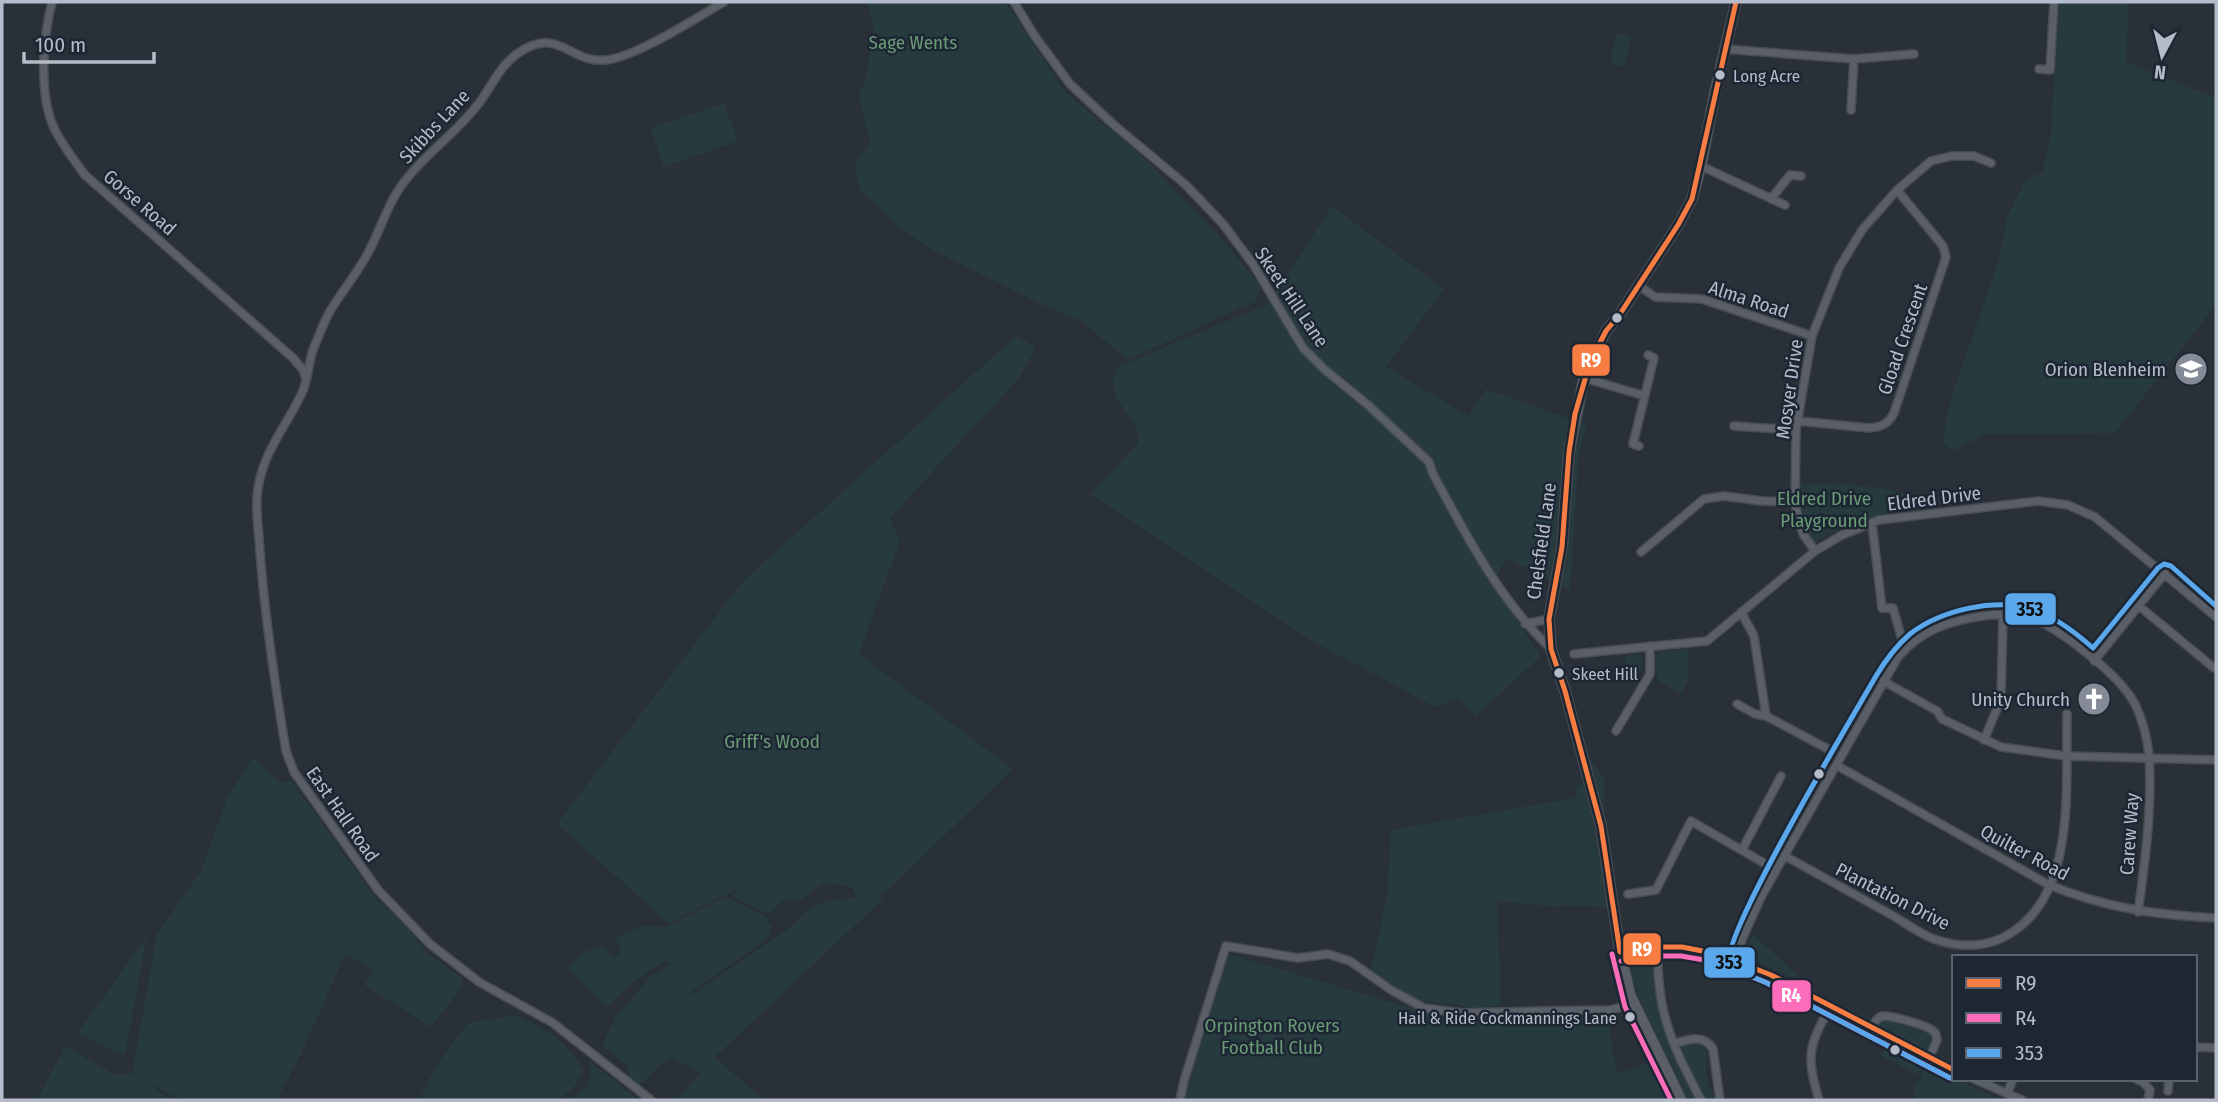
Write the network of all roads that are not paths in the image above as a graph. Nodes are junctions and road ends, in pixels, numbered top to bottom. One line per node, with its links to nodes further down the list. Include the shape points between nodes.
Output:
1 (51, 2): 21 (street, Gorse Road, via 44,51 46,92 64,146 85,175)
2 (724, 2): 19 (street, Skibbs Lane, via 606,60 592,60 547,42 515,55 461,126 397,192 369,252 329,313)
3 (1014, 2): 41 (street, Skeet Hill Lane, via 1070,84 1186,185 1223,224 1303,348 1429,462 1481,562)
4 (1736, 2): 6 (street, Chelsfield Lane)
5 (2054, 2): 9 (street, via 2050,70)
6 (1724, 49): 8 (street); 12 (street, Chelsfield Lane)
7 (1914, 54): 8 (street)
8 (1854, 59): 10 (street)
9 (2039, 69)
10 (1851, 110)
11 (1991, 163): 14 (street, Mosyer Drive, via 1974,156 1931,161)
12 (1702, 166): 15 (street); 17 (street, Chelsfield Lane, via 1687,208)
13 (1801, 176): 15 (street, via 1790,175)
14 (1897, 190): 18 (street, Mosyer Drive, via 1839,268); 25 (street, Gload Crescent, via 1943,246 1946,257 1894,413 1880,428)
15 (1771, 199): 16 (street)
16 (1785, 205)
17 (1638, 285): 18 (street, Alma Road, via 1655,298 1703,299); 22 (street, Chelsfield Lane, via 1606,331)
18 (1812, 336): 25 (street, Mosyer Drive)
19 (312, 351): 21 (street); 23 (street, Skibbs Lane)
20 (1648, 355): 24 (street, via 1654,358)
21 (296, 361): 23 (street, Gorse Road)
22 (1584, 378): 24 (street); 40 (street, Chelsfield Lane, via 1569,452 1562,547)
23 (307, 379): 84 (street, East Hall Road, via 268,455 258,485 265,620 286,751 294,772 378,890 430,944 479,982 553,1023)
24 (1645, 396): 28 (street, via 1633,444)
25 (1797, 421): 27 (street, Mosyer Drive)
26 (1734, 426): 27 (street)
27 (1796, 430): 29 (street, Mosyer Drive)
28 (1639, 446)
29 (1795, 502): 31 (street, Mosyer Drive, via 1803,534); 32 (street, via 1724,496 1704,499)
30 (1872, 523): 31 (street, Eldred Drive); 33 (street, Eldred Drive, via 2038,501 2068,505 2095,517); 44 (street, via 1882,608 1893,608)
31 (1815, 551): 37 (street, Eldred Drive)
32 (1641, 552)
33 (2165, 573): 35 (street); 36 (street, Eldred Drive)
34 (2216, 601): 36 (street)
35 (2139, 606): 46 (street); 47 (street)
36 (2208, 610): 39 (street, Eldred Drive)
37 (1741, 612): 42 (street, Eldred Drive, via 1707,641); 51 (street, via 1754,636)
38 (2003, 614): 44 (street, via 1948,623); 46 (street, Carew Way, via 2044,623); 53 (street, via 2001,699)
39 (2216, 617)
40 (1549, 619): 41 (street); 43 (street, Chelsfield Lane)
41 (1525, 624): 43 (street, Skeet Hill Lane)
42 (1650, 646): 45 (street, Eldred Drive); 52 (street, via 1650,674)
43 (1550, 649): 68 (street, Chelsfield Lane, via 1601,826)
44 (1905, 650): 48 (street)
45 (1574, 654)
46 (2094, 660): 56 (street, Carew Way, via 2128,692 2144,726)
47 (2214, 668)
48 (1883, 681): 53 (street); 58 (street)
49 (1737, 704): 51 (street)
50 (2067, 714): 55 (street, Plantation Drive)
51 (1766, 716): 54 (street)
52 (1616, 731)
53 (1984, 740): 55 (street, via 2000,747)
54 (1828, 749)
55 (2066, 755): 56 (street); 63 (street, Plantation Drive, via 2062,851)
56 (2149, 759): 57 (street); 65 (street, Carew Way)
57 (2216, 760)
58 (1836, 765): 61 (street); 63 (street, Quilter Road)
59 (1781, 776): 60 (street)
60 (1742, 850): 62 (street); 64 (street, via 1691,821 1656,890)
61 (1785, 856): 62 (street); 63 (street, Plantation Drive, via 1934,939 1963,946 1990,943 2014,932 2033,915)
62 (1776, 870): 69 (street, via 1752,914)
63 (2049, 885): 65 (street, Quilter Road)
64 (1628, 894)
65 (2138, 912): 66 (street, Quilter Road)
66 (2216, 918)
67 (1657, 947): 68 (street); 69 (street, via 1698,949); 73 (street, via 1660,991)
68 (1620, 952): 70 (street, Chelsfield Lane)
69 (1735, 961): 71 (street)
70 (1633, 1004): 85 (street, via 1610,1010 1462,1013 1424,1008 1350,961 1328,954 1298,958 1226,946); 86 (street, Chelsfield Lane)
71 (1830, 1007): 72 (street); 89 (street, via 1815,1034 1809,1059)
72 (1871, 1029): 76 (street); 76 (street, via 1882,1016 1930,1028 1937,1040)
73 (1674, 1045): 87 (street); 88 (street, via 1699,1038 1709,1043)
74 (2197, 1047): 75 (street)
75 (2216, 1048)
76 (1929, 1059): 77 (street)
77 (1952, 1069)
78 (1978, 1081): 83 (street)
79 (2012, 1081): 83 (street)
80 (2141, 1081): 91 (street, via 2150,1090)
81 (2169, 1081): 82 (street)
82 (2168, 1091)
83 (2007, 1094): 90 (street)
84 (651, 1100)
85 (1180, 1100)
86 (1681, 1100)
87 (1700, 1100)
88 (1720, 1100)
89 (1819, 1100)
90 (2022, 1100)
91 (2148, 1100)

